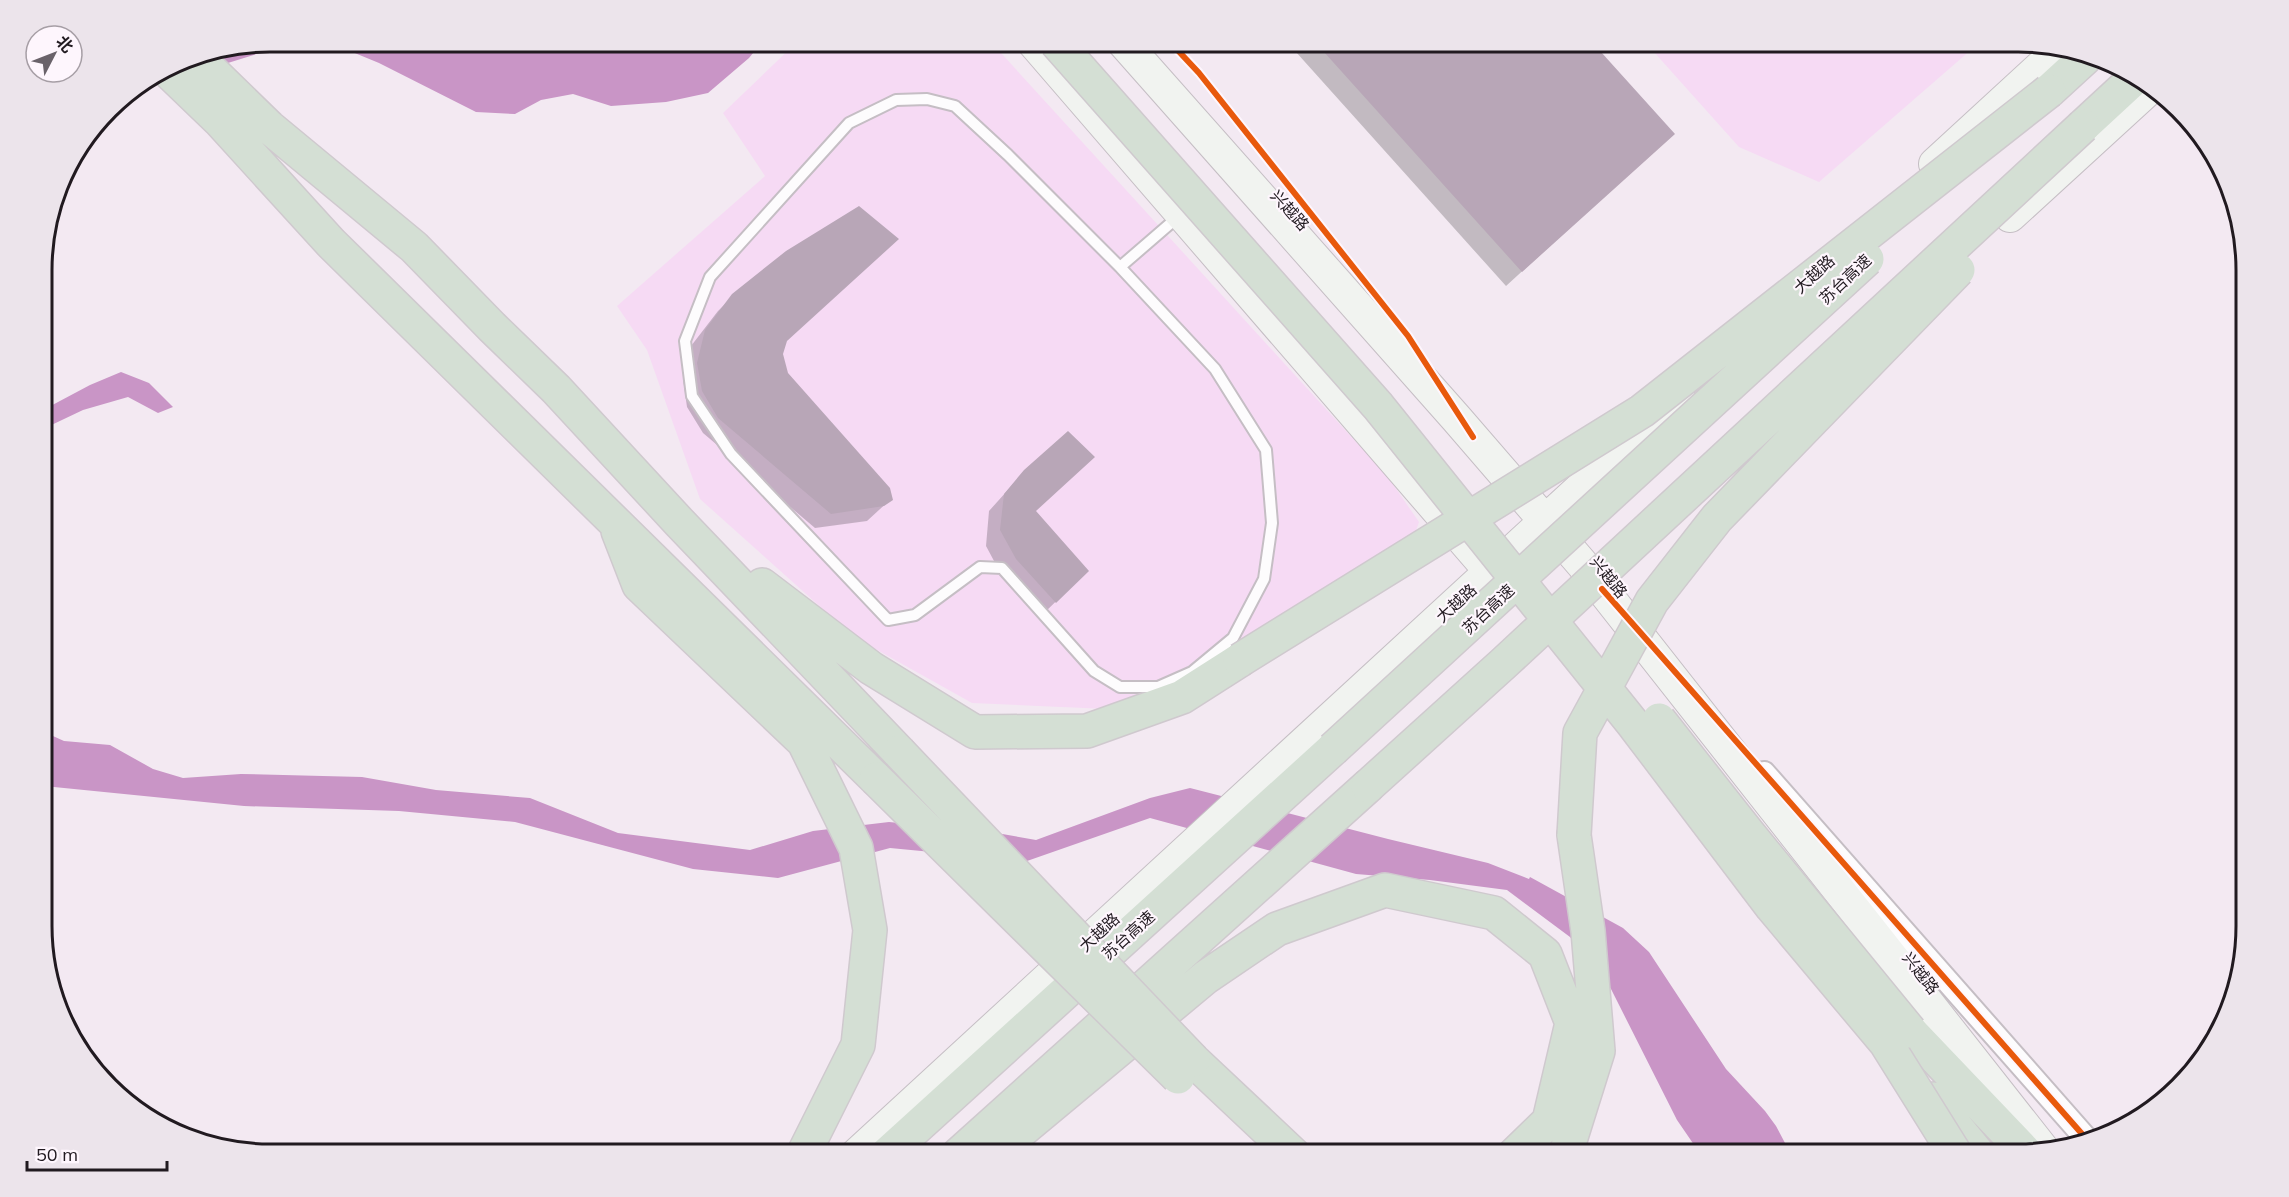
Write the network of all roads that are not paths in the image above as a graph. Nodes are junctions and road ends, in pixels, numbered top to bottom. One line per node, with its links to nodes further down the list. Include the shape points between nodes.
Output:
1 (1042, 52): 13 (main road)
2 (1065, 52): 21 (highway, bridge, via 1378,406 1635,725 1772,907)
3 (1093, 52): 21 (highway, bridge, via 1393,393 1748,833)
4 (1132, 52): 16 (main road, 兴越路)
5 (2053, 55): 16 (main road, 大越路)
6 (2081, 62): 10 (highway, 苏台高速)
7 (203, 63): 17 (highway, via 269,127 414,246 556,389)
8 (173, 76): 15 (highway, via 219,120 331,243)
9 (2129, 83): 12 (highway)
10 (2049, 91): 17 (highway, bridge, via 1642,411 1182,697 1087,731 975,732 871,668); 25 (highway, 苏台高速, bridge, via 1469,627)
11 (2144, 93): 19 (main road)
12 (2082, 126): 26 (highway, bridge, via 1504,663); 32 (highway, bridge, via 1962,266 1717,518 1652,601 1580,733 1574,835 1588,931 1598,1051)
13 (1182, 214): 14 (lane); 18 (main road)
14 (1120, 267): 14 (lane, via 955,106 927,99 896,99 849,123 710,277 686,341 692,396 731,454 888,620 915,615 980,567 1002,568 1094,670 1120,687 1158,687 1192,672 1233,638 1264,579 1272,523 1266,450 1215,369)
15 (614, 520): 23 (highway, via 639,585 804,742 856,848 870,930 858,1045); 29 (highway, bridge)
16 (1545, 521): 18 (main road, 大越路); 19 (main road, 兴越路)
17 (679, 522): 30 (highway, bridge, via 1193,1060)
18 (1490, 572): 20 (main road); 24 (main road, 大越路)
19 (1602, 589): 20 (main road); 22 (street); 38 (main road, 兴越路)
20 (1547, 640): 27 (main road); 33 (main road)
21 (1898, 1037): 34 (highway, bridge); 35 (highway, bridge); 36 (highway); 37 (highway)
22 (2083, 1135)
23 (808, 1144)
24 (868, 1144)
25 (898, 1144)
26 (970, 1144)
27 (995, 1144)
28 (1005, 1144): 31 (highway, bridge, via 1206,977 1277,929 1385,890 1494,913 1545,954 1572,1023 1549,1121)
29 (1250, 1144)
30 (1282, 1144)
31 (1525, 1144)
32 (1569, 1144)
33 (1947, 1144)
34 (1951, 1144)
35 (1971, 1144)
36 (2001, 1144)
37 (2016, 1144)
38 (2038, 1144)

